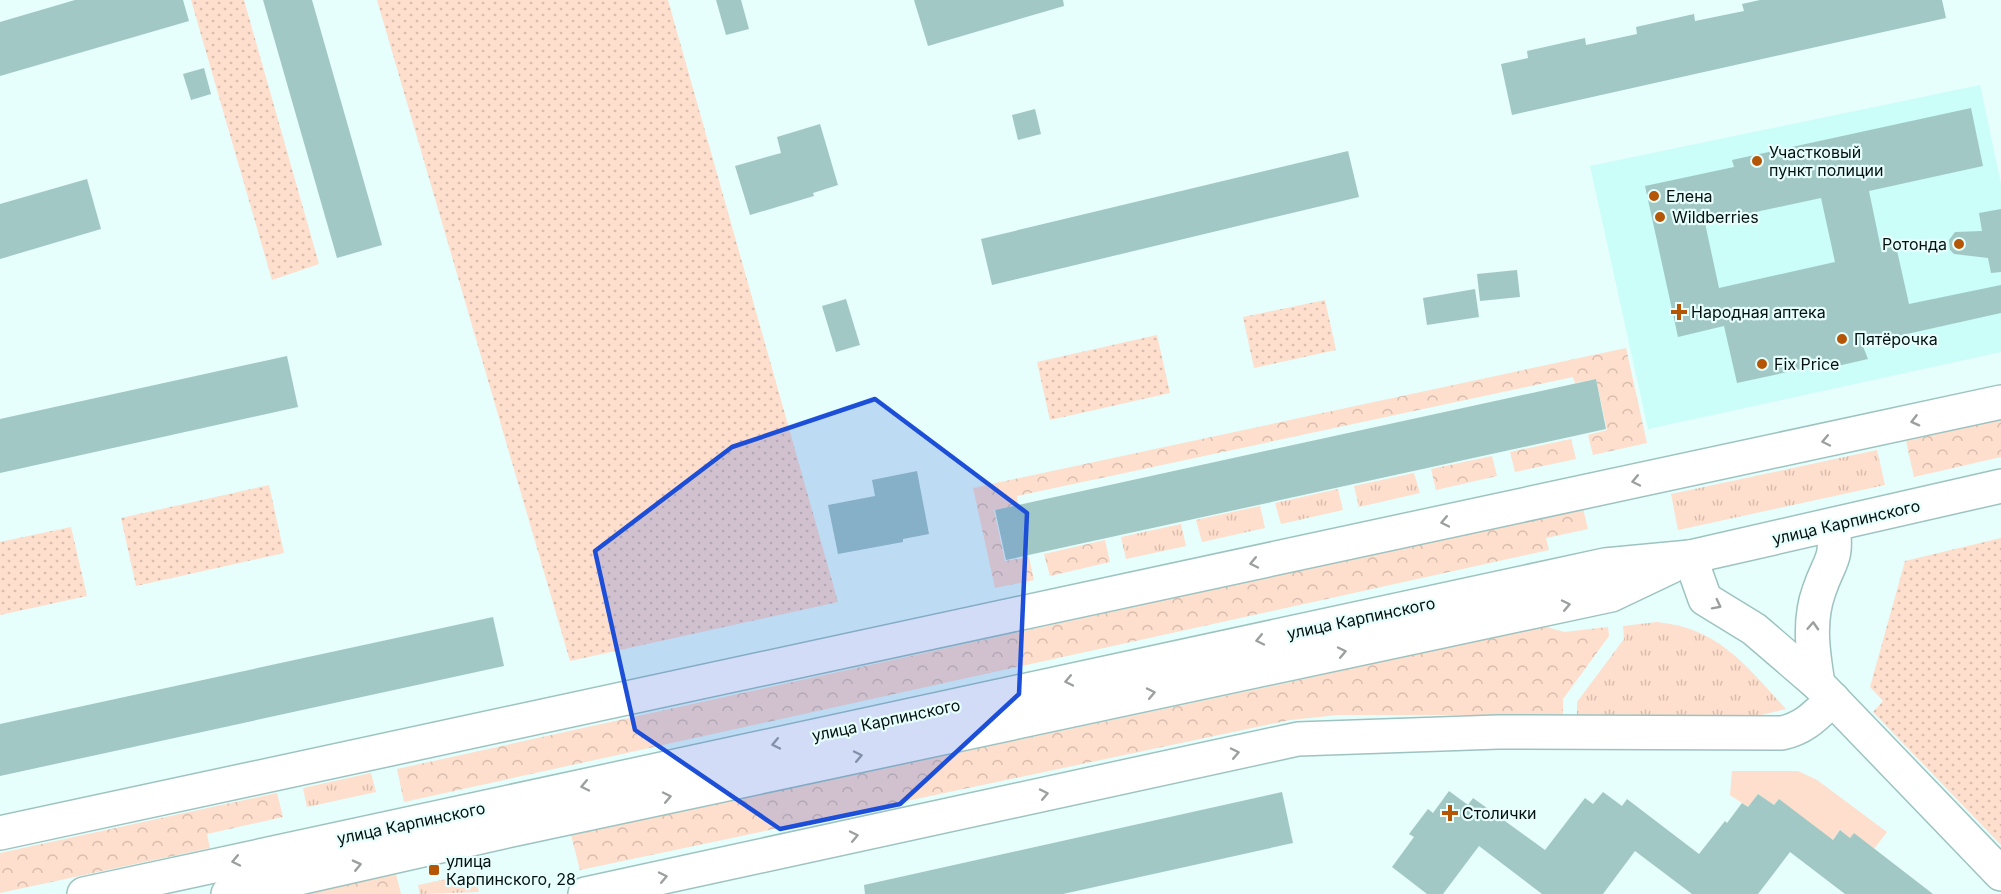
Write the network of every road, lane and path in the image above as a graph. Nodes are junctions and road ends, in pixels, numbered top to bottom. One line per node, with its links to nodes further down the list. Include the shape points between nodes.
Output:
1 (2001, 402): 6 (street, one-way to 6)
2 (2001, 486): 3 (street, улица Карпинского)
3 (1833, 525): 4 (street, улица Карпинского); 5 (street, one-way to 3, via 1813,651 1813,622 1818,591 1836,548)
4 (1690, 557): 5 (street, one-way to 5, via 1705,599 1754,628); 8 (street, улица Карпинского, one-way to 8, via 1605,565); 9 (street, улица Карпинского, one-way to 4, via 1611,595)
5 (1826, 691): 7 (street); 10 (street, one-way to 5, via 1298,739 1498,732 1782,732 1798,729 1810,721)
6 (0, 833)
7 (2001, 874)
8 (84, 894)
9 (228, 894)
10 (585, 894)

